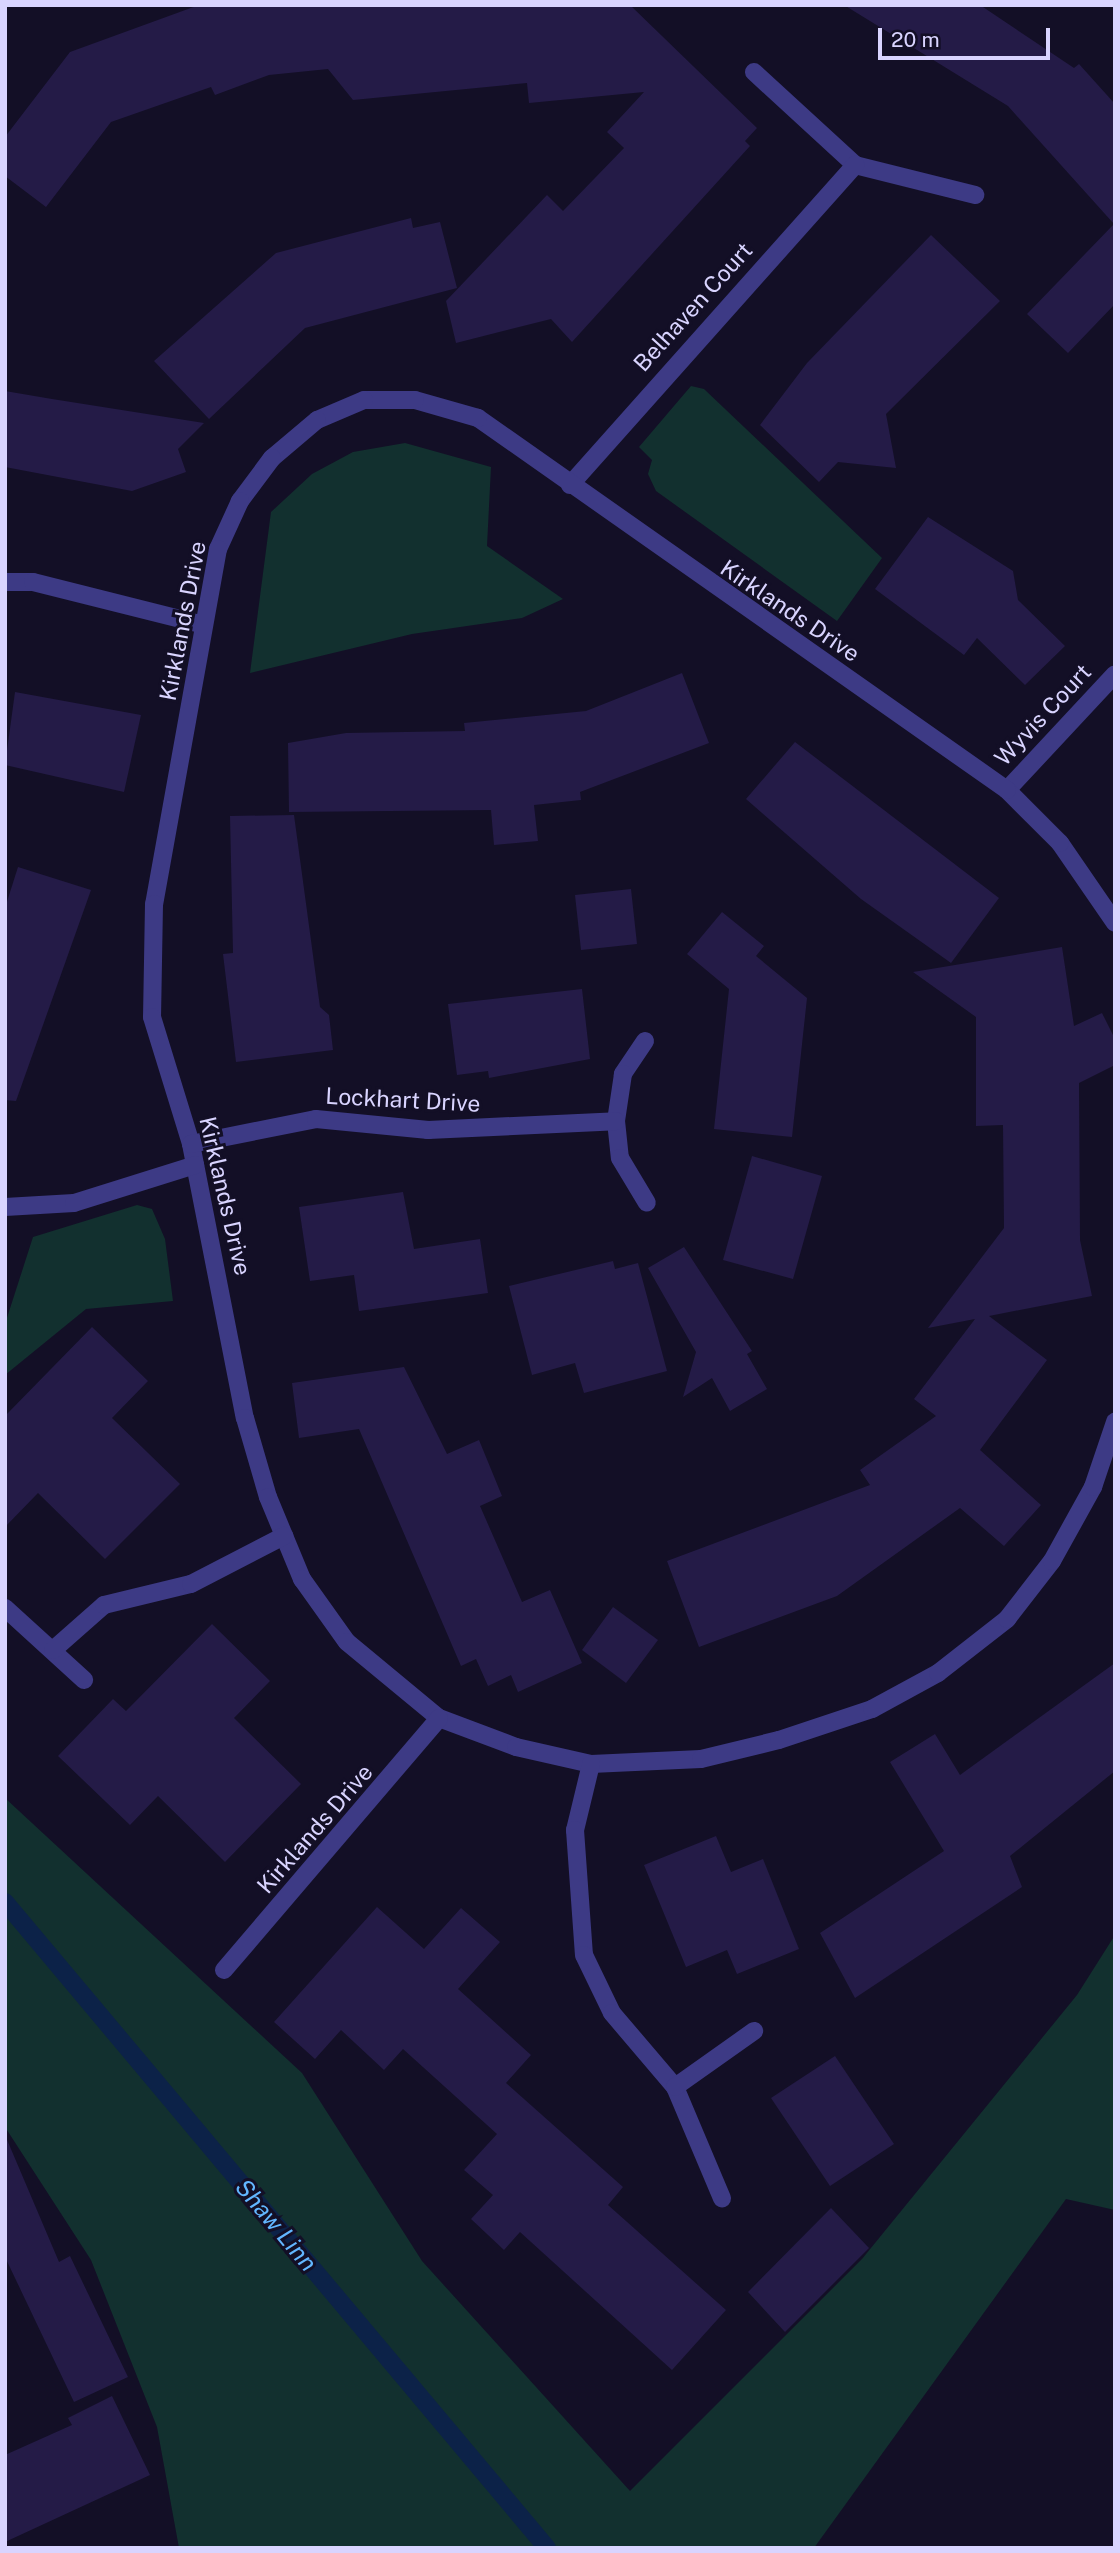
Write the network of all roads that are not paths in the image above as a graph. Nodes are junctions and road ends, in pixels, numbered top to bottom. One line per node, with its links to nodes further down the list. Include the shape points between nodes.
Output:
1 (754, 72): 2 (street)
2 (855, 165): 3 (street); 4 (street, Belhaven Court)
3 (975, 195)
4 (570, 485): 6 (street, Kirklands Drive, via 531,450 478,418 415,400 363,400 317,420 272,458 240,501 218,550); 8 (street, Kirklands Drive)
5 (5, 582): 6 (street, via 33,582)
6 (204, 625): 12 (street, Kirklands Drive, via 149,967 152,1017)
7 (1115, 674): 8 (street, Wyvis Court)
8 (1007, 790): 9 (street, Kirklands Drive, via 1060,843)
9 (1115, 923)
10 (645, 1041): 11 (street, via 623,1074)
11 (615, 1121): 12 (street, Lockhart Drive, via 428,1130 316,1119); 14 (street, via 620,1158)
12 (191, 1144): 13 (street, Kirklands Drive)
13 (195, 1165): 15 (street, via 74,1203); 17 (street, Kirklands Drive, via 245,1418)
14 (647, 1203)
15 (5, 1208)
16 (1115, 1422): 22 (street, Kirklands Drive, via 1093,1487 1052,1561 1007,1619 938,1672 872,1709 779,1740 701,1759)
17 (284, 1536): 19 (street, via 191,1584 112,1601); 21 (street, Kirklands Drive, via 302,1579 347,1642)
18 (5, 1608): 19 (street)
19 (53, 1650): 20 (street)
20 (84, 1679)
21 (439, 1718): 22 (street, Kirklands Drive, via 516,1747); 23 (street, Kirklands Drive)
22 (591, 1764): 25 (street, via 575,1830 584,1955 612,2013)
23 (224, 1970)
24 (754, 2031): 25 (street)
25 (675, 2087): 26 (street)
26 (722, 2198)

